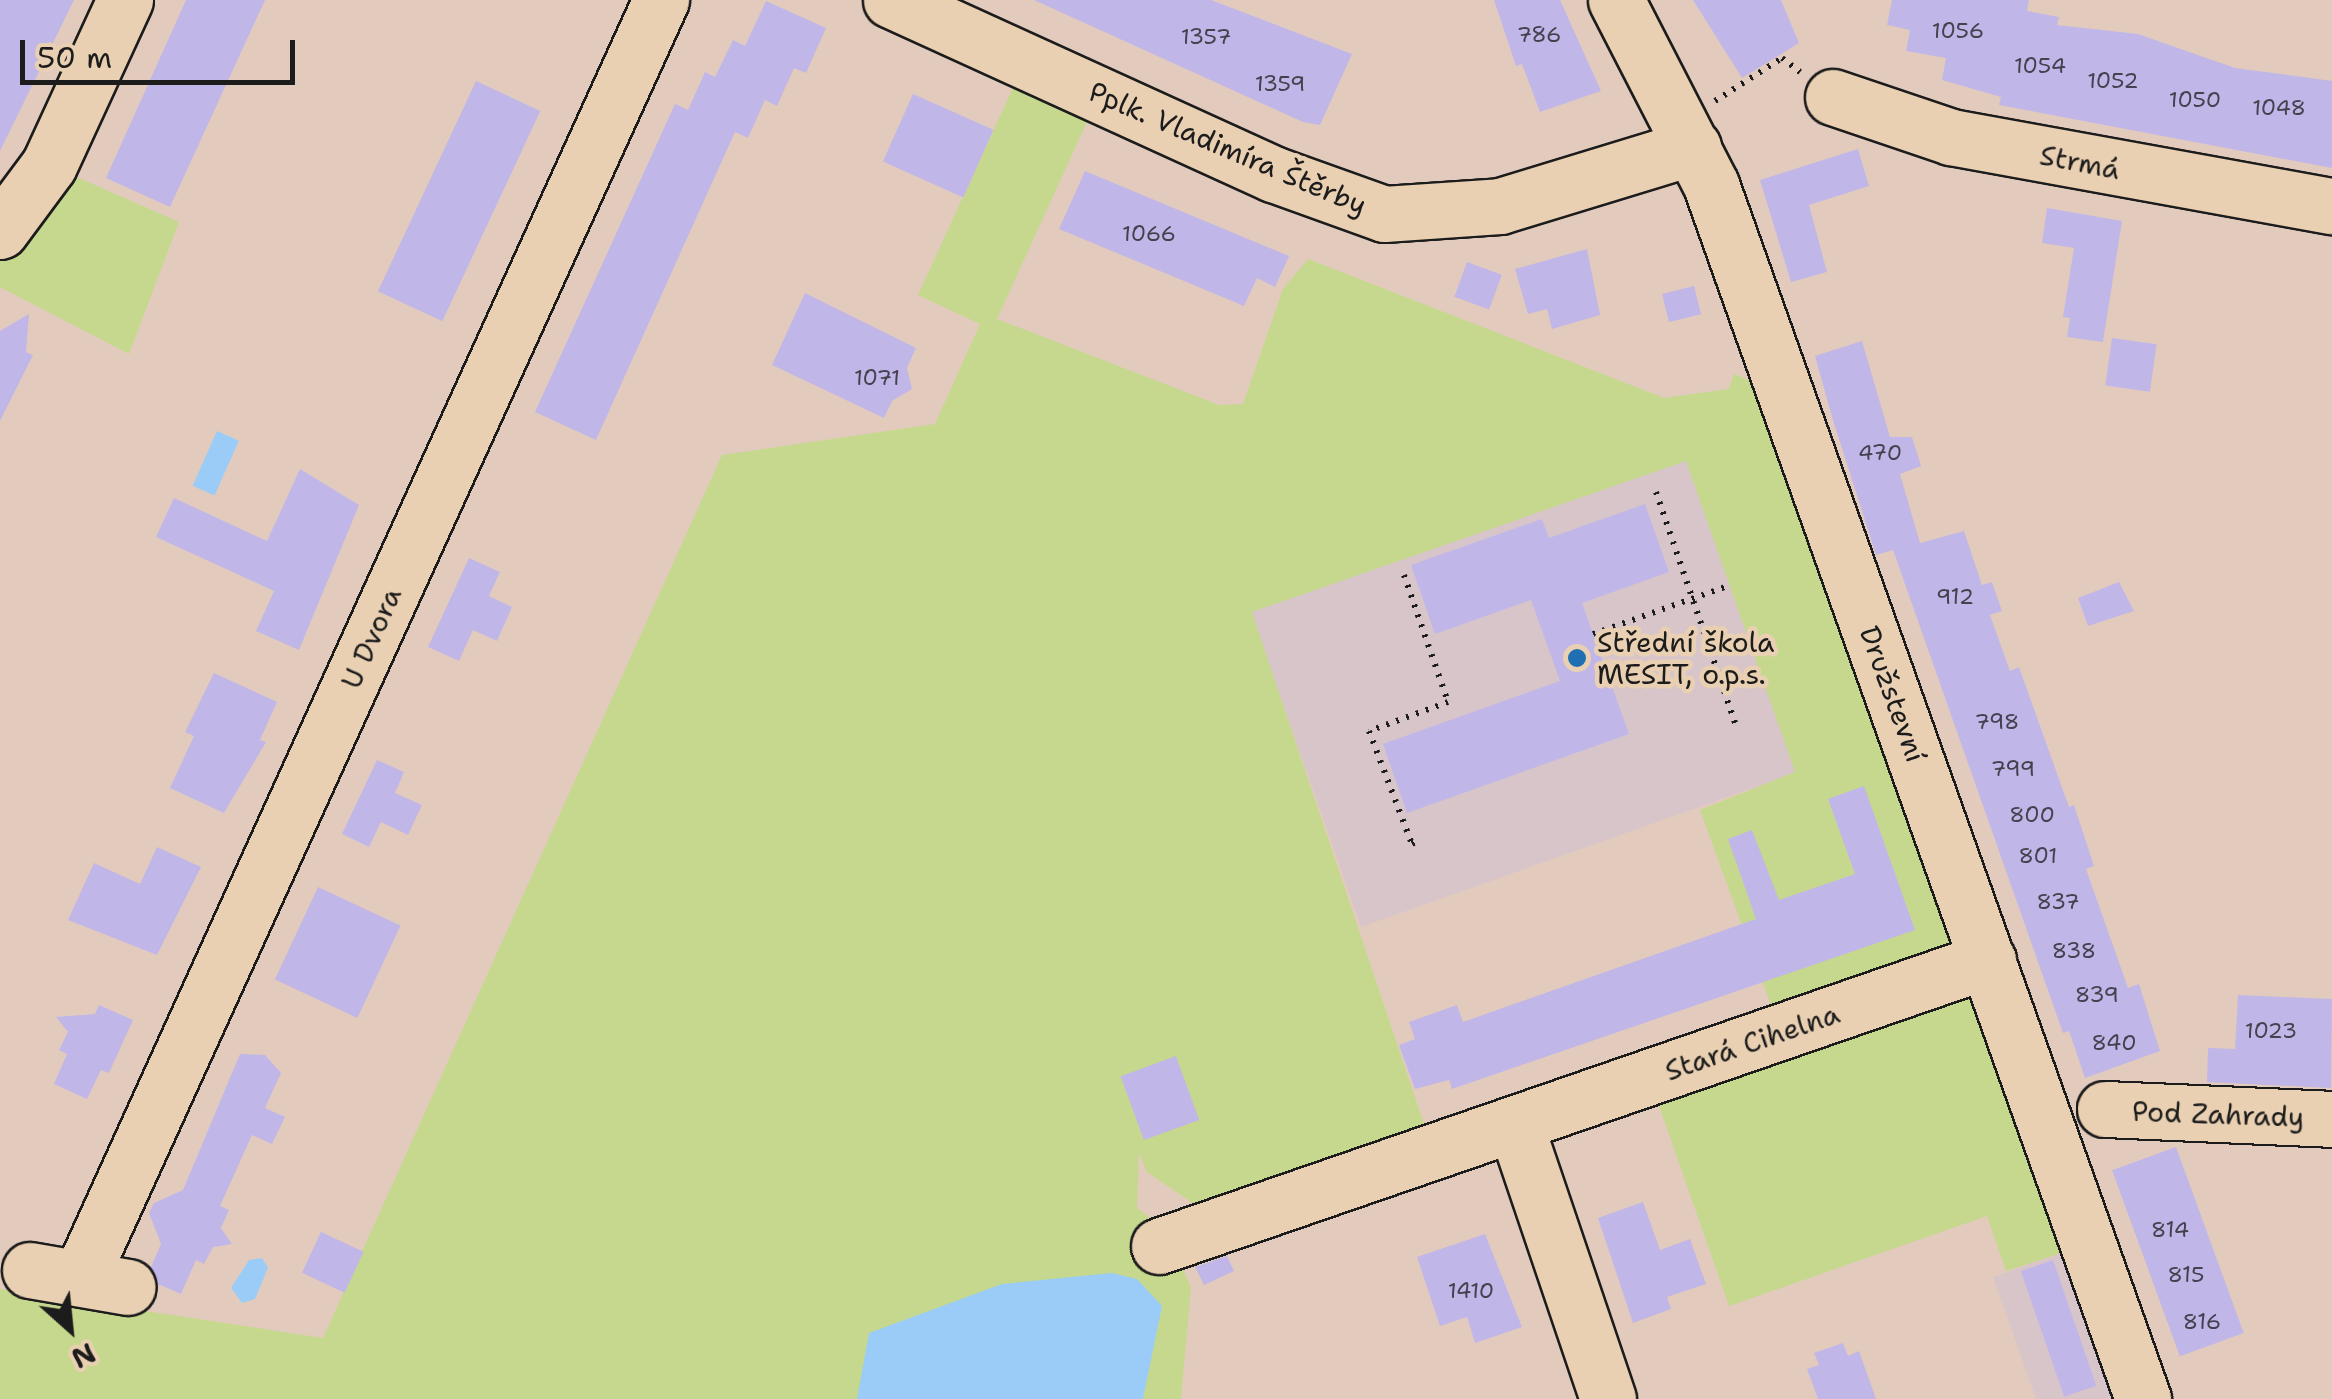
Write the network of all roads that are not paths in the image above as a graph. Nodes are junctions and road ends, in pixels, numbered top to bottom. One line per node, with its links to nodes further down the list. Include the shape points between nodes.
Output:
1 (124, 0): 8 (street, via 48,165)
2 (661, 0): 14 (street, U Dvora)
3 (891, 0): 6 (street, Pplk. Vladimíra Štěrby, via 1273,174 1384,214 1500,206)
4 (1616, 0): 6 (street, Družstevní)
5 (1833, 97): 7 (street, Strmá, via 1951,137)
6 (1687, 135): 9 (street, Družstevní)
7 (2332, 206)
8 (0, 230)
9 (1988, 960): 12 (street, Stará Cihelna); 16 (street, Družstevní)
10 (2105, 1110): 11 (street, Pod Zahrady)
11 (2332, 1119)
12 (1515, 1124): 13 (street, Stará Cihelna); 15 (street)
13 (1159, 1246)
14 (80, 1278)
15 (1608, 1399)
16 (2143, 1399)

